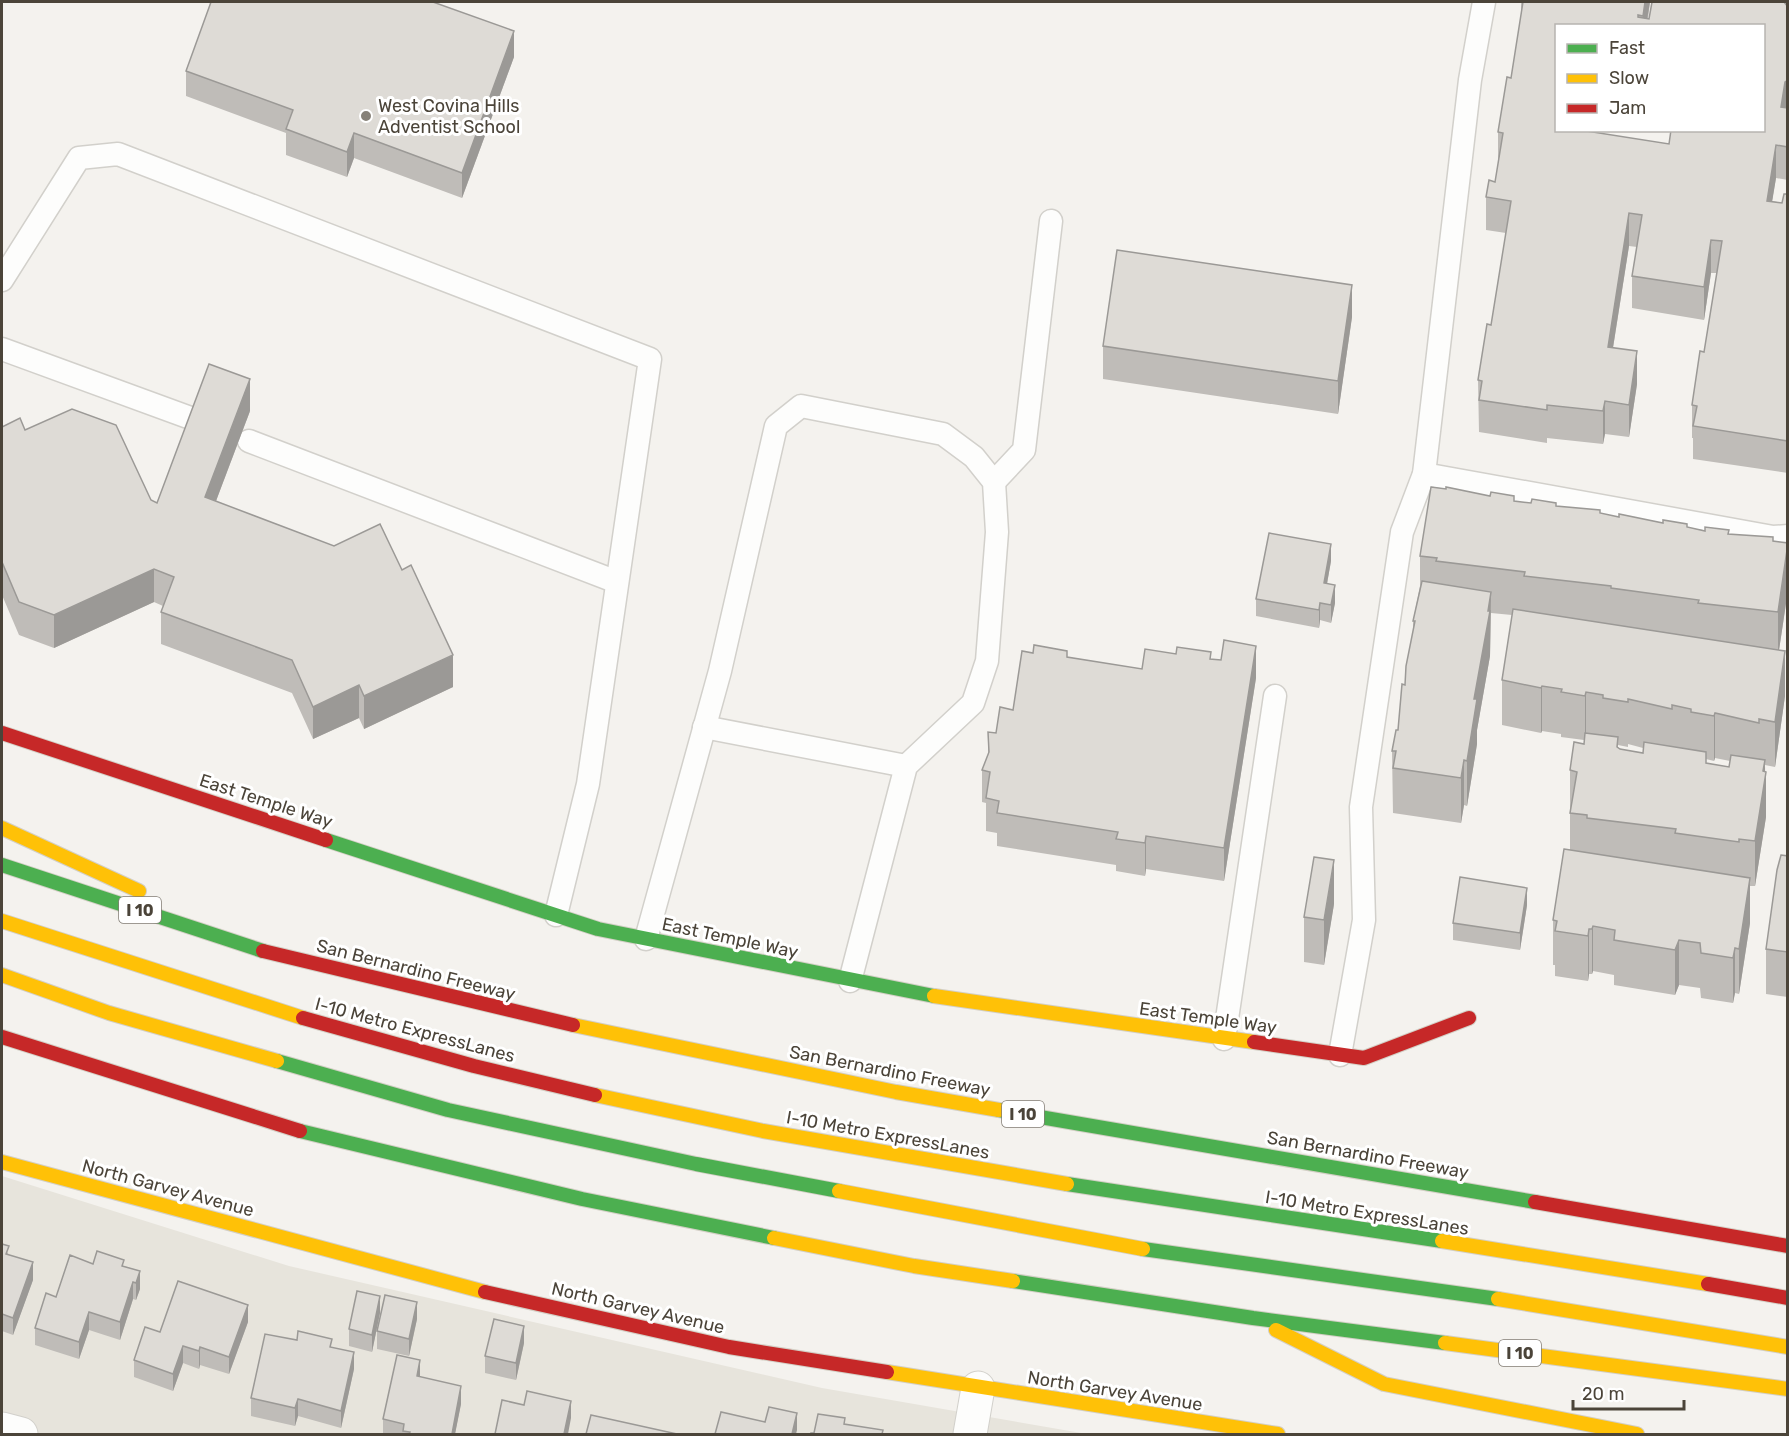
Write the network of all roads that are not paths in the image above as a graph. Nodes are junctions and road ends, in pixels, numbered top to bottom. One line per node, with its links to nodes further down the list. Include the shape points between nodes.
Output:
1 (1484, 2): 7 (lane, via 1468,92)
2 (1051, 221): 8 (lane, via 1024,450)
3 (2, 280): 10 (lane, via 80,158 118,154 650,359)
4 (2, 349): 5 (lane)
5 (196, 420)
6 (249, 441): 10 (lane)
7 (1424, 474): 9 (lane, via 1773,537); 28 (lane, via 1402,532 1360,807 1364,920)
8 (994, 482): 12 (lane, via 974,457 943,434 801,406 776,426); 14 (lane, via 996,532 987,661 974,704)
9 (1788, 536)
10 (616, 593): 19 (lane, via 588,784)
11 (1275, 696): 27 (lane)
12 (705, 727): 14 (lane); 21 (lane)
13 (2, 733): 19 (main road, East Temple Way)
14 (906, 766): 24 (lane)
15 (2, 828): 17 (main road)
16 (2, 865): 22 (main road, San Bernardino Freeway / I 10)
17 (151, 897)
18 (172, 907): 22 (main road)
19 (556, 915): 21 (main road, East Temple Way)
20 (2, 921): 31 (main road, I-10 Metro ExpressLanes, via 408,1050 757,1130 1127,1194)
21 (646, 939): 24 (main road, East Temple Way)
22 (279, 956): 30 (main road, San Bernardino Freeway / I 10, via 532,1017 896,1092)
23 (2, 975): 33 (main road, via 109,1013 448,1110 696,1164 1181,1256 1521,1302)
24 (850, 981): 27 (main road, East Temple Way)
25 (1469, 1018): 28 (main road, East Temple Way, via 1364,1058)
26 (2, 1037): 32 (main road, I 10, via 276,1125 582,1199 914,1266)
27 (1224, 1039): 28 (main road, East Temple Way)
28 (1340, 1055)
29 (2, 1162): 34 (main road, North Garvey Avenue, via 479,1291 729,1347)
30 (1788, 1244)
31 (1788, 1298)
32 (1253, 1318): 35 (main road, I 10); 40 (main road, via 1384,1384)
33 (1788, 1347)
34 (978, 1388): 38 (street); 39 (main road, North Garvey Avenue)
35 (1788, 1389)
36 (2, 1429): 37 (street)
37 (21, 1434)
38 (970, 1434)
39 (1278, 1434)
40 (1636, 1434)

